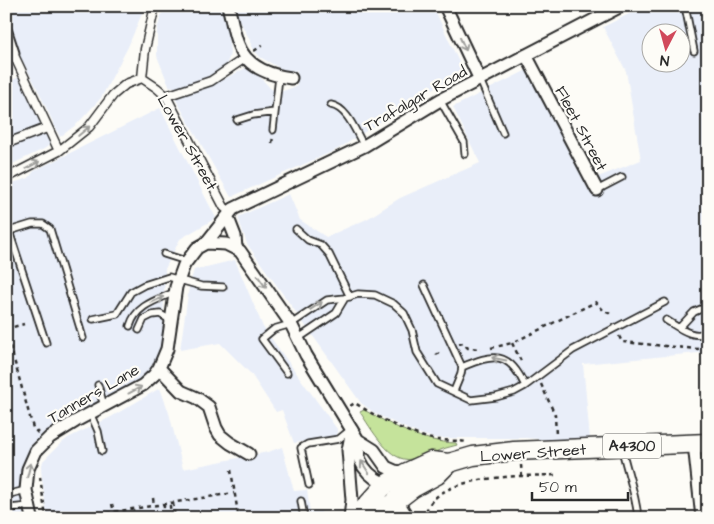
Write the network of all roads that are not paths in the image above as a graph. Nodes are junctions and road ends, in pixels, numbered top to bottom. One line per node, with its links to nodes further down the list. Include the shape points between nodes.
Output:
1 (228, 6): 10 (street)
2 (445, 6): 14 (street, one-way to 14)
3 (620, 6): 9 (street, Trafalgar Road)
4 (685, 6): 7 (lane)
5 (153, 7): 12 (street)
6 (6, 32): 8 (street)
7 (694, 51)
8 (13, 53): 20 (street)
9 (526, 55): 14 (street, Trafalgar Road); 30 (street, Fleet Street)
10 (245, 58): 11 (street, via 267,73); 15 (street, via 211,81)
11 (278, 76): 13 (street); 18 (lane)
12 (142, 78): 15 (street, Lower Street); 26 (street, one-way to 12, via 89,127 113,95 126,84)
13 (291, 78)
14 (480, 80): 16 (street, Trafalgar Road); 23 (lane)
15 (166, 96): 31 (street, Lower Street)
16 (440, 100): 25 (street, Trafalgar Road); 27 (lane, via 464,142)
17 (331, 105): 25 (lane, via 338,106 345,113)
18 (275, 112): 19 (lane, via 253,114); 21 (lane)
19 (237, 120)
20 (47, 128): 24 (street); 26 (street)
21 (273, 130)
22 (6, 131): 24 (lane)
23 (502, 133)
24 (10, 142)
25 (364, 146): 31 (street, Trafalgar Road, via 239,206)
26 (59, 151): 29 (street, one-way to 26)
27 (465, 154)
28 (622, 177): 30 (lane, Fleet Street)
29 (6, 178)
30 (597, 190)
31 (229, 215): 34 (street, Trafalgar Road); 35 (street)
32 (296, 229): 42 (lane, via 329,254)
33 (8, 232): 53 (lane, via 32,224 43,224 50,229); 55 (lane)
34 (206, 243): 35 (street, via 218,242); 37 (street, Tanners Lane)
35 (236, 248): 48 (street, one-way to 48)
36 (164, 254): 37 (lane)
37 (186, 261): 38 (street, Tanners Lane)
38 (178, 280): 40 (lane); 41 (street, Tanners Lane); 45 (lane, via 169,277 144,285 131,292 117,314)
39 (424, 285): 56 (lane)
40 (223, 287)
41 (175, 292): 47 (street, Tanners Lane); 49 (lane, one-way to 41, via 139,309)
42 (348, 297): 48 (lane, one-way to 42, via 327,300); 54 (lane, via 336,313); 61 (lane, via 375,295 386,298 399,308 409,323 422,361 438,384)
43 (665, 302): 60 (lane, via 573,350)
44 (708, 306): 50 (lane, via 694,312)
45 (93, 319)
46 (666, 320): 50 (lane)
47 (170, 324): 51 (lane, via 160,314 152,315 144,319); 57 (street, Tanners Lane, via 167,349)
48 (291, 324): 54 (street); 58 (lane, via 274,329 262,339)
49 (130, 326)
50 (679, 328): 52 (lane, via 697,335)
51 (139, 330)
52 (708, 331)
53 (83, 338)
54 (299, 338): 64 (street)
55 (46, 343)
56 (462, 367): 60 (lane, one-way to 56, via 521,376 505,360 486,358); 61 (lane)
57 (159, 368): 62 (street, Tanners Lane, one-way to 57, via 143,385); 68 (street, via 181,391 209,407 220,435)
58 (287, 373)
59 (98, 385): 62 (lane)
60 (525, 386): 61 (lane, via 496,397 471,400)
61 (454, 391)
62 (104, 406): 63 (street, Tanners Lane)
63 (90, 414): 67 (lane); 75 (street, Tanners Lane, one-way to 63, via 28,469 36,451 46,441)
64 (354, 433): 70 (street, via 374,450); 72 (street, one-way to 64, via 366,469); 73 (lane, via 301,448); 82 (street, via 348,455 352,500)
65 (701, 444): 66 (main road, Lower Street / A4300); 87 (street)
66 (621, 446): 69 (main road, Lower Street / A4300, via 493,452); 86 (lane, via 635,493)
67 (102, 451)
68 (249, 454)
69 (449, 463): 71 (main road, Lower Street / A4300, via 430,461); 74 (main road, Lower Street / A4300)
70 (386, 467): 71 (street); 72 (street)
71 (405, 472): 72 (main road, Lower Street / A4300)
72 (386, 484): 74 (street); 78 (street); 83 (main road, A4300)
73 (309, 485)
74 (413, 488): 78 (main road, Lower Street / A4300)
75 (26, 490): 76 (lane); 80 (street, Tanners Lane)
76 (6, 495)
77 (300, 501): 81 (lane)
78 (396, 501): 84 (main road, A4300); 85 (street)
79 (6, 511): 80 (lane, via 10,508)
80 (33, 513)
81 (304, 518)
82 (350, 518)
83 (355, 518)
84 (374, 518)
85 (408, 518)
86 (638, 518)
87 (702, 518)

